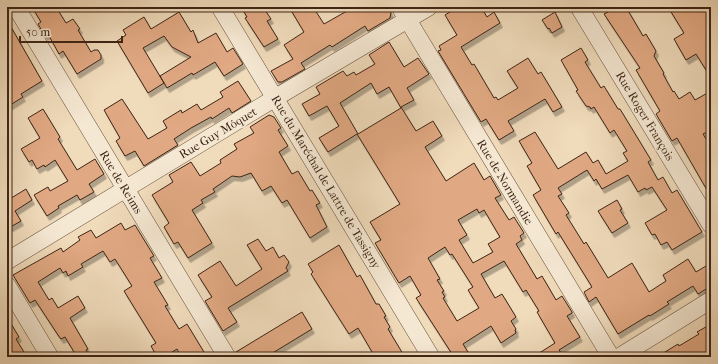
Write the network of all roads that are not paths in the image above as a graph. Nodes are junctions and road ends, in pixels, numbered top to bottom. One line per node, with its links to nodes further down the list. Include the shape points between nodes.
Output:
1 (16, 7): 7 (street, Rue de Reims)
2 (220, 7): 6 (street, Rue du Maréchal de Lattre de Tassigny)
3 (429, 7): 5 (street, Rue Guy Môquet)
4 (580, 7): 8 (street, Rue Roger François)
5 (403, 13): 6 (street, Rue Guy Môquet); 15 (street, Rue de Normandie)
6 (275, 98): 7 (street, Rue Guy Môquet); 14 (street, Rue du Maréchal de Lattre de Tassigny)
7 (126, 189): 9 (street, Rue Guy Môquet); 13 (street, Rue de Reims)
8 (711, 226)
9 (7, 261)
10 (7, 285): 12 (street)
11 (711, 300): 16 (street)
12 (50, 357)
13 (226, 357)
14 (431, 357)
15 (611, 357)
16 (619, 357)

